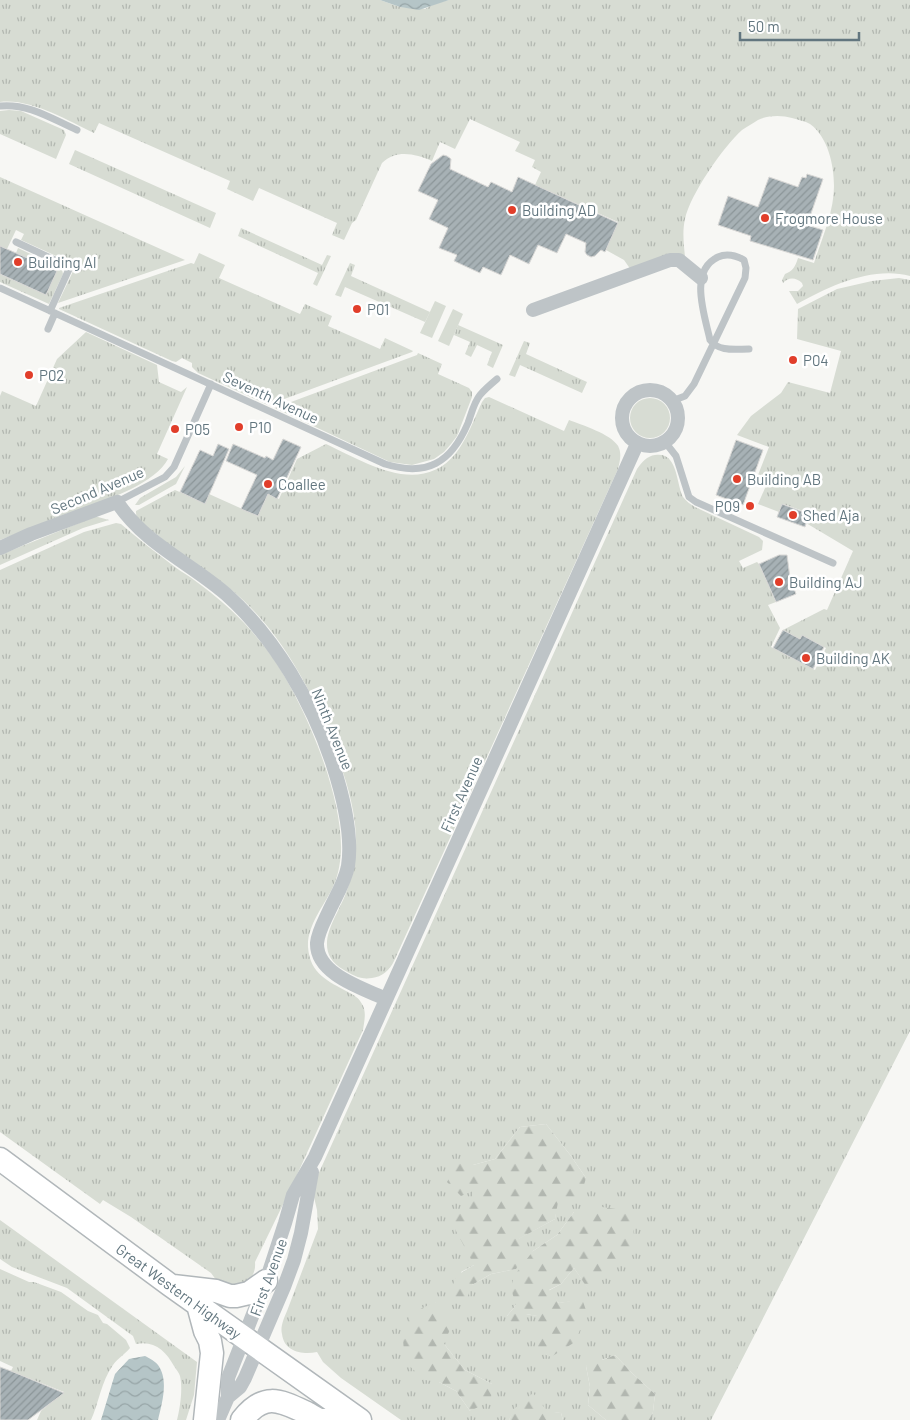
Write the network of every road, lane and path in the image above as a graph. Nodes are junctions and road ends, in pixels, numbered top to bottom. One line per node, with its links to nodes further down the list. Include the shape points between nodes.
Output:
1 (0, 106): 2 (lane, via 32,110)
2 (77, 130)
3 (16, 242): 7 (lane, via 70,267)
4 (701, 278): 6 (street, via 679,260 670,260); 9 (lane, via 700,296); 9 (lane, via 717,258 736,255 744,260 744,278)
5 (0, 288): 7 (lane, Seventh Avenue)
6 (533, 310)
7 (53, 312): 8 (lane); 12 (lane, Seventh Avenue)
8 (48, 329)
9 (714, 346): 10 (lane); 13 (lane, via 690,390 685,396)
10 (749, 349)
11 (497, 379): 12 (lane, Seventh Avenue, via 479,396 463,434 449,455 414,470 385,464)
12 (211, 384): 16 (lane, Second Avenue, via 174,467 165,476)
13 (672, 401): 14 (street, via 678,412 678,424); 15 (street, via 663,393 651,390 639,392 628,400 621,420 626,434)
14 (665, 442): 15 (street, via 652,446); 18 (lane, via 676,456 690,497 696,502)
15 (637, 444): 19 (street, First Avenue)
16 (117, 502): 17 (street, Second Avenue); 19 (street, Ninth Avenue, via 125,515 159,547 226,594 253,622 289,670 314,717 333,765 348,826 348,866 317,942 320,956 328,969 341,978)
17 (0, 548)
18 (833, 563)
19 (386, 999): 20 (street, First Avenue)
20 (315, 1158): 22 (street, First Avenue, via 293,1195); 25 (street, First Avenue, via 294,1260)
21 (0, 1159): 23 (highway, Great Western Highway)
22 (266, 1281): 23 (highway, via 249,1293 236,1296); 25 (street, First Avenue)
23 (170, 1285): 24 (highway, Great Western Highway)
24 (198, 1305): 25 (highway, Great Western Highway); 26 (highway, via 212,1353)
25 (251, 1343): 27 (street, First Avenue, via 240,1387 228,1397); 30 (highway, Great Western Highway)
26 (205, 1420)
27 (218, 1420)
28 (242, 1420): 29 (highway, via 249,1410 267,1401 275,1401 320,1420)
29 (348, 1420)
30 (360, 1420)

